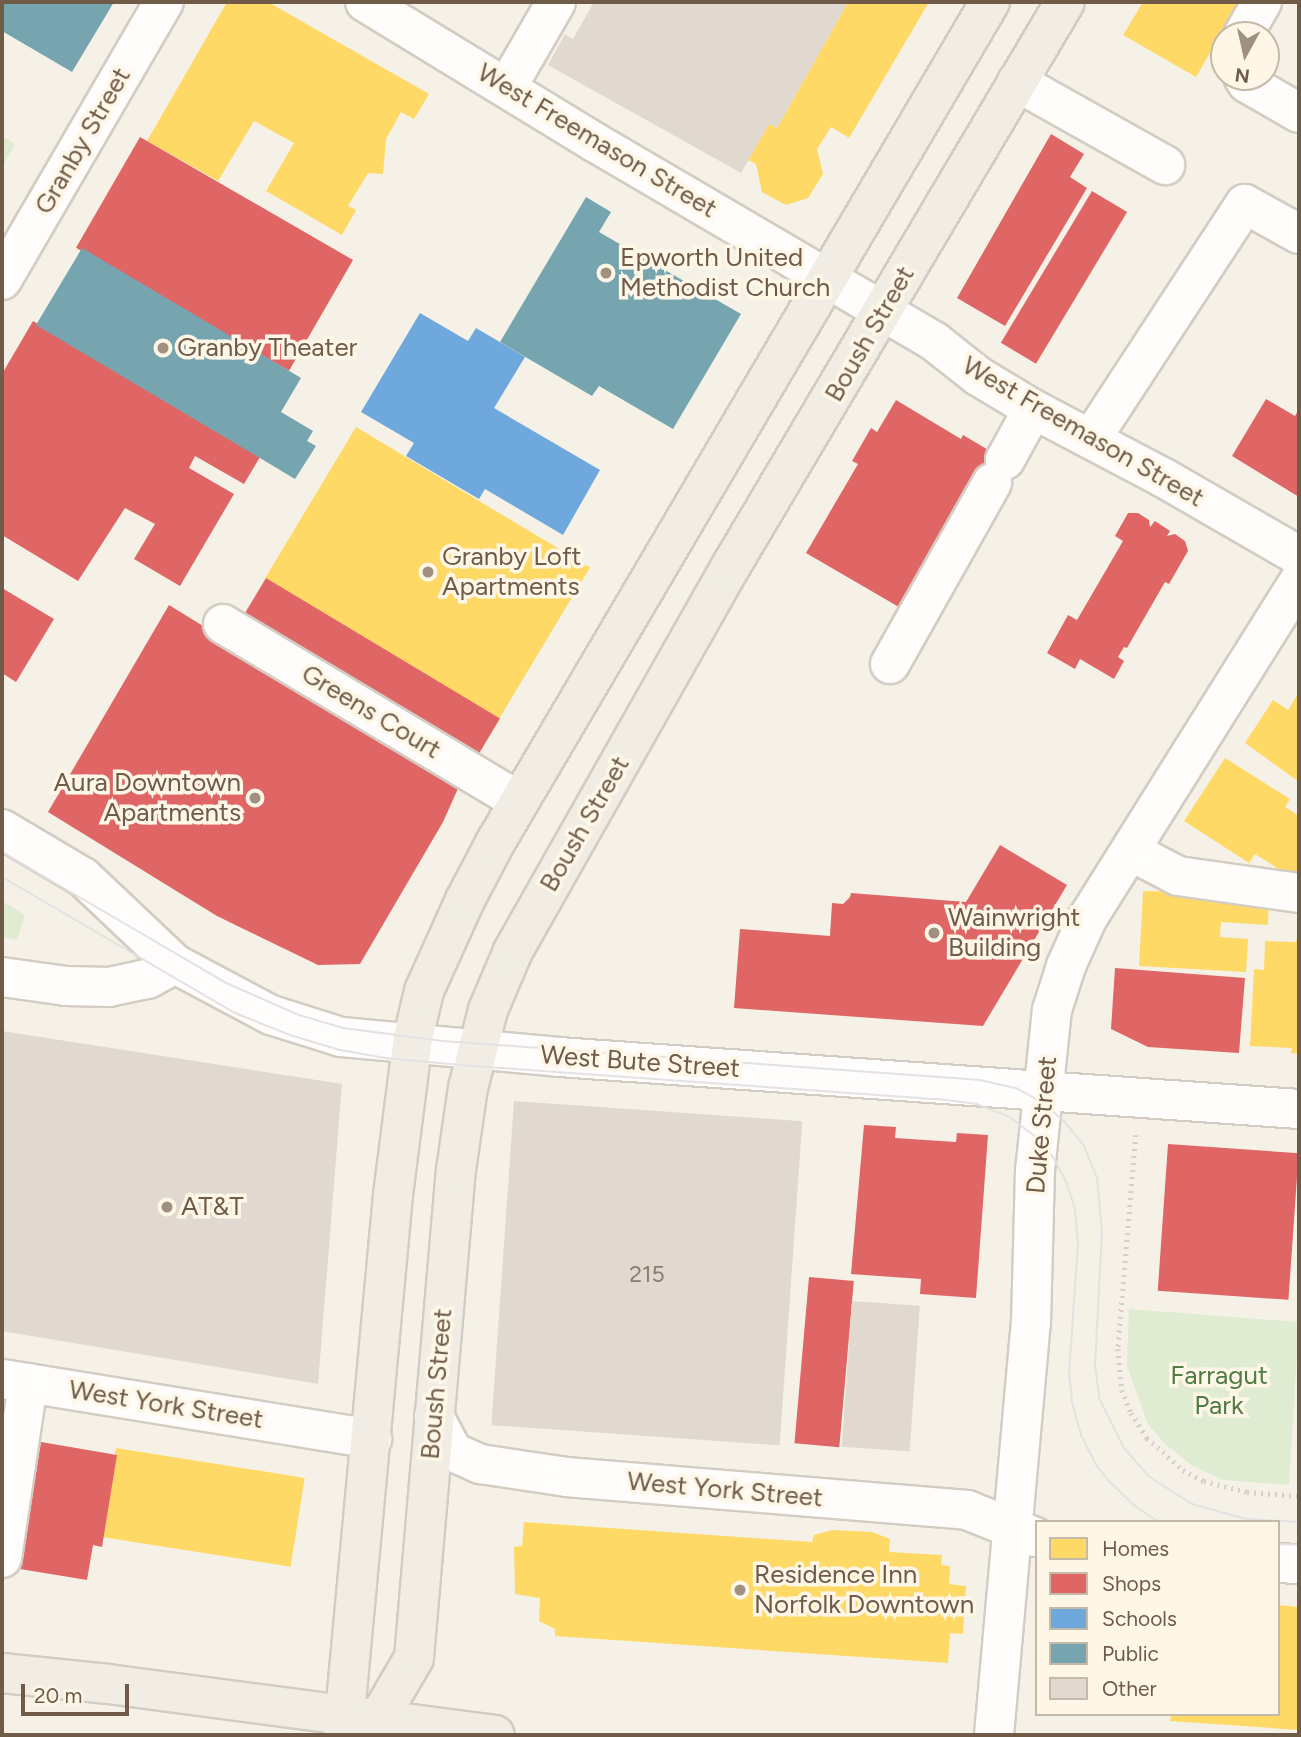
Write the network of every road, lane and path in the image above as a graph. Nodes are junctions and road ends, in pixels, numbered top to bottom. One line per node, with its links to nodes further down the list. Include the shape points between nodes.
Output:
1 (164, 2): 15 (street, Granby Street)
2 (365, 2): 9 (street, West Freemason Street)
3 (556, 2): 9 (street)
4 (990, 2): 14 (main road)
5 (1065, 2): 8 (main road, Boush Street)
6 (1262, 2): 7 (street)
7 (1251, 21)
8 (1017, 82): 12 (street); 16 (main road, Boush Street)
9 (507, 87): 14 (street, West Freemason Street)
10 (1261, 91): 11 (street)
11 (1299, 113)
12 (1165, 165)
13 (1299, 234): 18 (street, via 1245,204)
14 (826, 279): 16 (street, West Freemason Street); 23 (main road)
15 (2, 280)
16 (884, 312): 17 (street, West Freemason Street); 30 (main road, Boush Street, via 732,566 513,951)
17 (1033, 409): 18 (street, West Freemason Street); 22 (street)
18 (1091, 439): 19 (street, West Freemason Street)
19 (1299, 556)
20 (1299, 581): 25 (street, Duke Street)
21 (223, 624): 23 (street, Greens Court)
22 (890, 664)
23 (520, 801): 29 (main road, via 478,873 443,947 424,992)
24 (2, 829): 27 (street, West Bute Street, via 83,877)
25 (1130, 851): 26 (street, via 1178,876); 31 (street, Duke Street, via 1087,919 1066,966 1052,1010)
26 (1299, 894)
27 (175, 964): 28 (street, via 148,979 108,987); 29 (street, West Bute Street, via 296,1025 341,1037)
28 (2, 977)
29 (412, 1044): 30 (street, West Bute Street); 36 (main road, via 387,1254)
30 (476, 1049): 31 (street, West Bute Street); 35 (main road, Boush Street, via 456,1170)
31 (1044, 1091): 32 (street, West Bute Street); 38 (street, Duke Street, via 1035,1171)
32 (1299, 1110)
33 (1136, 1135): 37 (path, via 1118,1349 1122,1390 1131,1413 1146,1438 1183,1470 1204,1481 1247,1492)
34 (15, 1381): 36 (street, West York Street); 39 (street)
35 (434, 1416): 38 (street, West York Street, via 449,1447 461,1458 567,1477 967,1510); 43 (main road, Boush Street, via 414,1658)
36 (372, 1439): 43 (main road)
37 (1299, 1496)
38 (1024, 1533): 45 (street, Duke Street)
39 (2, 1558)
40 (1280, 1563): 41 (street)
41 (1299, 1564)
42 (2, 1673): 43 (main road)
43 (359, 1726): 44 (main road)
44 (495, 1735)
45 (994, 1735)

